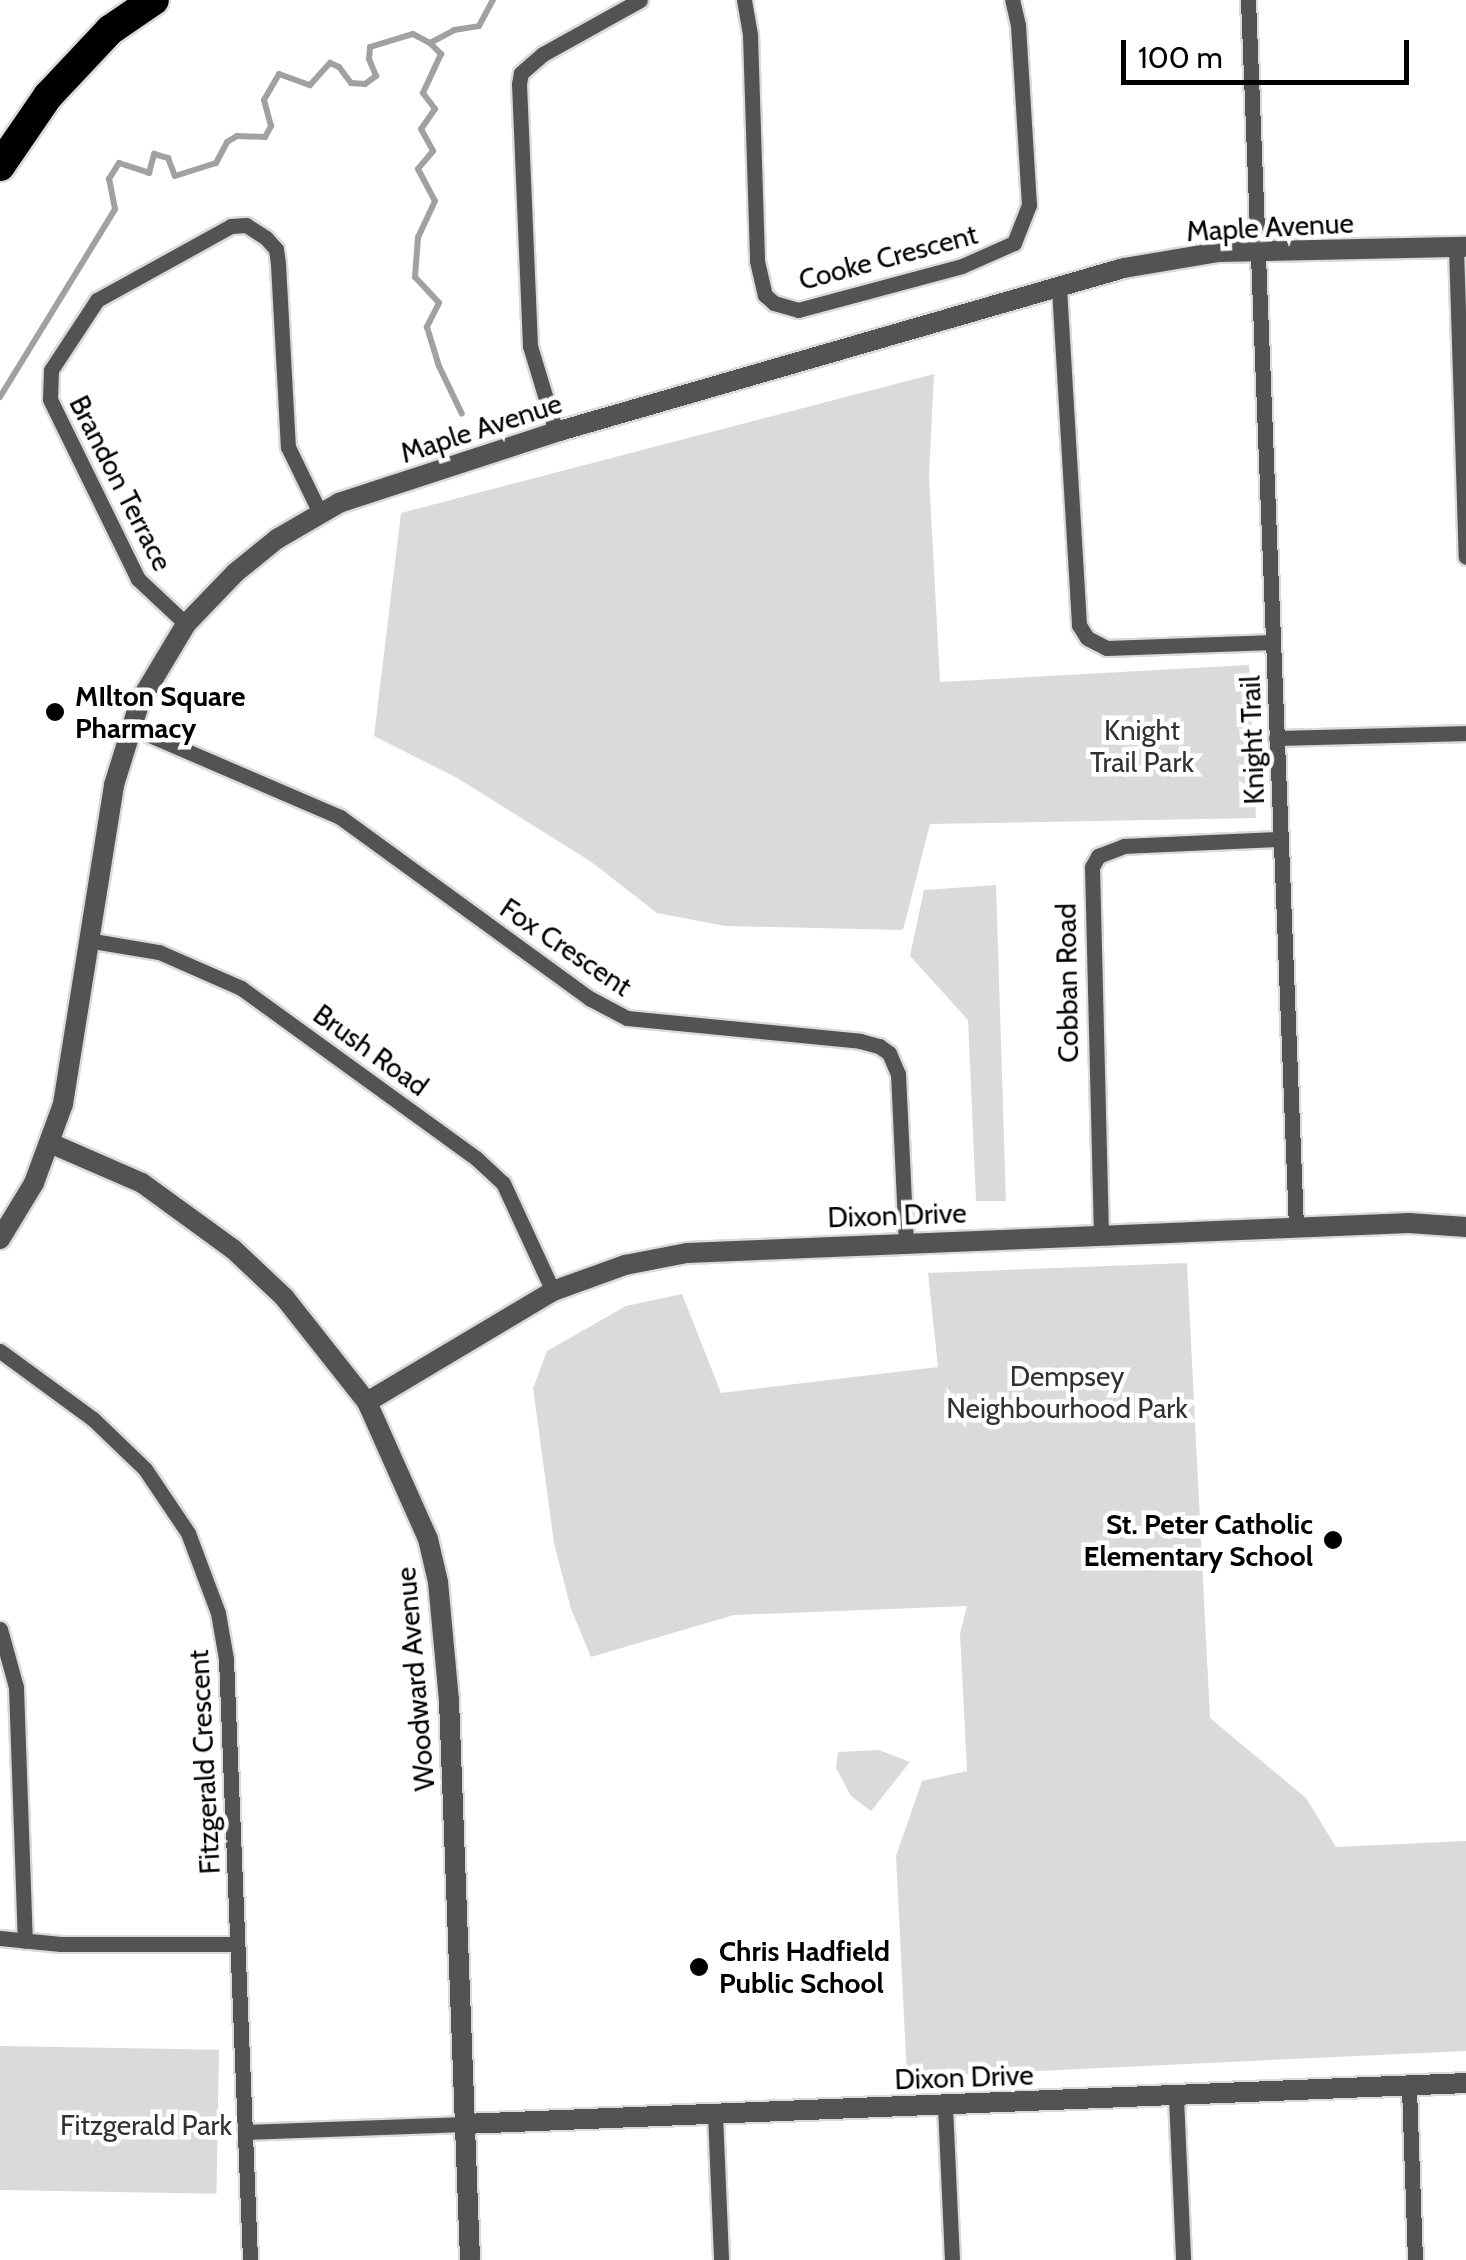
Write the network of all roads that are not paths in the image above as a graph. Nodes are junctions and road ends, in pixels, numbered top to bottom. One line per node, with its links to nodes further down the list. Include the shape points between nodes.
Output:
1 (154, 0): 6 (highway, via 110,30 60,83)
2 (640, 0): 10 (street, via 544,54 518,84 530,346)
3 (744, 0): 4 (street, Cooke Crescent, via 756,261 765,295 798,310 962,266 1014,243 1029,205)
4 (1012, 0)
5 (1248, 0): 8 (street, Knight Trail)
6 (0, 166)
7 (1461, 247): 8 (street, Maple Avenue); 12 (street)
8 (1256, 251): 9 (street, Maple Avenue, via 1124,268); 14 (street, Knight Trail)
9 (1059, 288): 10 (street, Maple Avenue); 14 (street, via 1079,625 1107,648)
10 (556, 432): 11 (street, Maple Avenue)
11 (320, 513): 13 (street, Maple Avenue, via 262,550); 13 (street, Brandon Terrace, via 288,447 278,264 266,238 246,224 231,226 97,300 51,370 50,400 138,578)
12 (1466, 557)
13 (186, 624): 15 (street, Maple Avenue)
14 (1273, 642): 17 (street, Knight Trail)
15 (131, 727): 19 (street, Maple Avenue); 25 (street, Fox Crescent, via 340,817 589,998 627,1018 879,1046 898,1074)
16 (1466, 733): 17 (street)
17 (1276, 738): 18 (street, Knight Trail)
18 (1281, 839): 21 (street, Knight Trail); 23 (street, Cobban Road, via 1124,846 1109,849 1092,868)
19 (87, 940): 20 (street, Maple Avenue, via 64,1102); 26 (street, Brush Road, via 159,952 241,988 477,1158 503,1184)
20 (50, 1142): 24 (street, Maple Avenue); 28 (street, Woodward Avenue, via 142,1183 233,1250 306,1320)
21 (1296, 1227): 22 (street, Dixon Drive); 23 (street, Dixon Drive)
22 (1466, 1227)
23 (1101, 1235): 25 (street, Dixon Drive)
24 (0, 1239)
25 (906, 1242): 26 (street, Dixon Drive, via 687,1253)
26 (553, 1292): 28 (street, Dixon Drive)
27 (0, 1351): 32 (street, Fitzgerald Crescent, via 128,1451 176,1511 202,1563 224,1648)
28 (367, 1402): 38 (street, Woodward Avenue, via 428,1539 438,1582 449,1700)
29 (0, 1629): 31 (street, via 16,1687)
30 (0, 1938): 31 (street)
31 (25, 1941): 32 (street)
32 (237, 1944): 39 (street, Fitzgerald Crescent)
33 (1466, 2083): 34 (street, Dixon Drive)
34 (1409, 2088): 35 (street, Dixon Drive); 45 (street)
35 (1176, 2097): 36 (street, Dixon Drive); 44 (street)
36 (945, 2106): 37 (street, Dixon Drive); 43 (street)
37 (715, 2114): 38 (street, Dixon Drive); 42 (street)
38 (464, 2124): 39 (street); 41 (street, Woodward Avenue)
39 (245, 2132): 40 (street, Fitzgerald Crescent)
40 (250, 2260)
41 (470, 2260)
42 (721, 2260)
43 (952, 2260)
44 (1183, 2260)
45 (1415, 2260)

